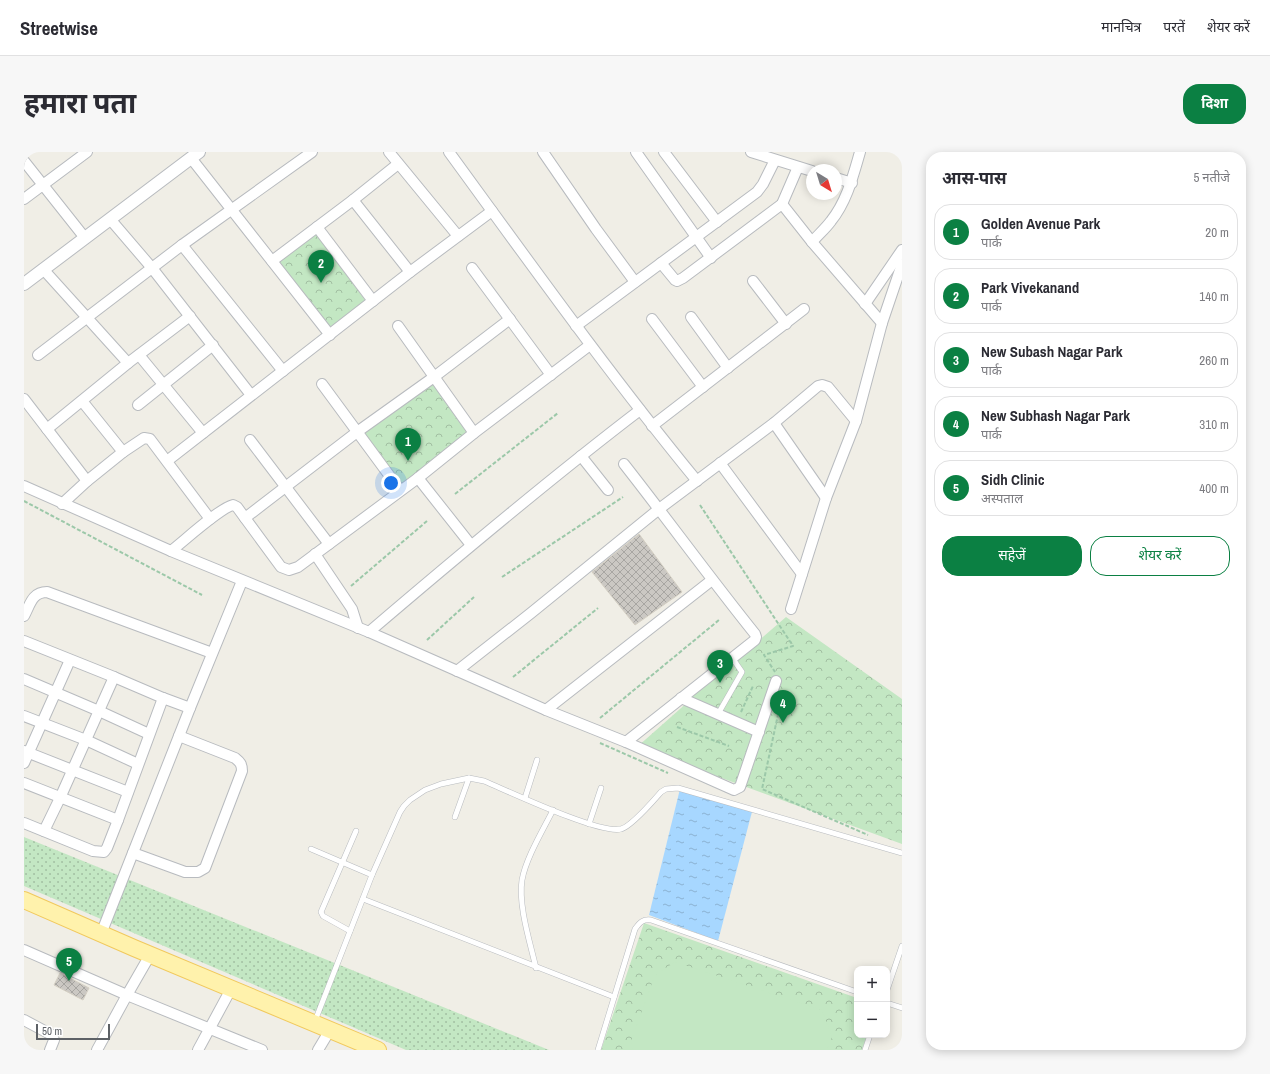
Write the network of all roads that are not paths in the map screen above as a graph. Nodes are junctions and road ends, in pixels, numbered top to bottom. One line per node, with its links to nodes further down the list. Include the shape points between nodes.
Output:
1 (87, 152): 18 (street)
2 (312, 152): 22 (street)
3 (389, 152): 13 (street)
4 (449, 152): 23 (street)
5 (543, 152): 42 (street)
6 (636, 152): 28 (street)
7 (664, 152): 25 (street)
8 (751, 152): 11 (street)
9 (860, 152): 17 (street)
10 (195, 155): 22 (street); 24 (street)
11 (775, 160): 14 (street); 25 (street, via 757,192)
12 (24, 161): 18 (street)
13 (398, 164): 20 (street); 27 (street)
14 (798, 167): 15 (street); 21 (street)
15 (806, 169)
16 (842, 180): 17 (street)
17 (852, 183): 30 (street, via 838,212)
18 (42, 185): 19 (street); 29 (street)
19 (24, 199)
20 (353, 200): 26 (street); 40 (street)
21 (782, 204): 30 (street); 33 (street)
22 (232, 209): 31 (street); 34 (street)
23 (492, 211): 27 (street); 55 (street)
24 (110, 219): 29 (street); 37 (street)
25 (717, 222): 28 (street)
26 (317, 227): 34 (street); 44 (street)
27 (458, 236): 40 (street)
28 (696, 237): 33 (street); 35 (street)
29 (85, 238): 39 (street)
30 (812, 242): 45 (street)
31 (182, 245): 37 (street); 63 (street)
32 (902, 250): 45 (street)
33 (711, 258): 35 (street, via 677,281)
34 (272, 260): 56 (street)
35 (661, 263): 42 (street)
36 (902, 264): 52 (street)
37 (152, 268): 47 (street); 49 (street)
38 (472, 268): 50 (street)
39 (43, 269): 43 (street); 49 (street)
40 (410, 272): 44 (street)
41 (753, 281): 53 (street)
42 (635, 282): 55 (street)
43 (24, 284)
44 (373, 301): 56 (street)
45 (865, 304): 52 (street)
46 (804, 310): 53 (street)
47 (190, 316): 57 (street); 60 (street)
48 (691, 316): 62 (street)
49 (86, 318): 59 (street); 61 (street)
50 (510, 319): 64 (street); 65 (street)
51 (652, 319): 68 (street)
52 (882, 323): 74 (street)
53 (786, 324): 62 (street)
54 (398, 326): 65 (street)
55 (576, 326): 58 (street)
56 (330, 335): 63 (street)
57 (213, 345): 66 (street); 69 (street)
58 (590, 345): 64 (street); 73 (street)
59 (38, 355)
60 (139, 355): 61 (street); 66 (street)
61 (128, 363): 71 (street)
62 (728, 368): 68 (street)
63 (283, 371): 69 (street)
64 (550, 375): 80 (street)
65 (434, 377): 79 (street); 80 (street)
66 (164, 384): 72 (street); 78 (street)
67 (322, 384): 79 (street)
68 (702, 387): 76 (street)
69 (252, 395): 78 (street)
70 (24, 399): 77 (street)
71 (82, 401): 77 (street); 82 (street)
72 (138, 404)
73 (640, 410): 76 (street); 83 (street)
74 (856, 421): 75 (street, via 830,388 822,385); 94 (street)
75 (774, 423): 85 (street); 94 (street)
76 (652, 426): 89 (street)
77 (47, 429): 88 (street)
78 (203, 432): 84 (street)
79 (357, 432): 91 (street); 92 (street)
80 (474, 433): 87 (street)
81 (250, 440): 91 (street)
82 (123, 452): 84 (street, via 146,438 154,442); 88 (street)
83 (581, 456): 93 (street); 100 (street)
84 (167, 461): 98 (street)
85 (720, 463): 89 (street); 103 (street)
86 (624, 464): 96 (street)
87 (418, 478): 92 (street); 100 (street)
88 (87, 481): 95 (street)
89 (697, 481): 96 (street)
90 (24, 486): 95 (street)
91 (286, 487): 97 (street); 99 (street)
92 (400, 490): 99 (street)
93 (608, 490)
94 (826, 498): 103 (street)
95 (62, 504): 101 (street)
96 (659, 509): 104 (street); 114 (street)
97 (245, 518): 98 (street, via 233,505); 102 (street, via 281,568 293,569)
98 (210, 519): 101 (street)
99 (329, 544): 102 (street)
100 (471, 545): 109 (street)
101 (171, 551): 105 (street)
102 (315, 554): 108 (street, via 352,609)
103 (802, 574): 106 (street)
104 (712, 580): 112 (street, via 756,635 755,640); 122 (street)
105 (242, 581): 108 (street); 111 (street)
106 (791, 609)
107 (24, 616): 111 (street, via 36,594 47,592)
108 (358, 628): 109 (street)
109 (369, 632): 114 (street)
110 (24, 641): 113 (street)
111 (212, 653): 121 (street)
112 (733, 658): 120 (street); 124 (lane, via 742,672)
113 (70, 660): 115 (street); 118 (street)
114 (457, 671): 122 (street)
115 (114, 677): 119 (street); 123 (street)
116 (24, 679): 118 (street)
117 (776, 681): 127 (street)
118 (55, 693): 123 (street); 126 (street)
119 (163, 698): 121 (street); 128 (street)
120 (681, 698): 124 (street); 131 (street)
121 (190, 708): 129 (street)
122 (546, 710): 131 (street)
123 (99, 711): 128 (street); 130 (street)
124 (718, 714): 127 (street)
125 (24, 716): 126 (street)
126 (42, 723): 130 (street); 132 (street)
127 (758, 732): 131 (street, via 740,787 734,790)
128 (149, 734): 135 (street)
129 (179, 736): 151 (street); 151 (street, via 235,758 242,766 205,868 198,872 185,872)
130 (86, 740): 135 (street); 136 (street)
131 (626, 742)
132 (26, 752): 134 (street); 136 (street)
133 (537, 760): 142 (lane)
134 (24, 763)
135 (138, 764): 140 (street)
136 (72, 770): 140 (street); 141 (street)
137 (469, 778): 142 (lane, via 484,781); 144 (lane); 154 (lane, via 430,788 410,800 400,812)
138 (24, 783): 141 (street)
139 (601, 788): 147 (lane)
140 (128, 792): 145 (street)
141 (60, 798): 145 (street); 148 (street)
142 (525, 798): 143 (lane)
143 (553, 810): 147 (lane); 162 (lane, via 525,867 522,880 522,905)
144 (455, 817)
145 (118, 820): 148 (street, via 108,848 104,852 93,851)
146 (24, 823): 148 (street)
147 (589, 824): 152 (lane, via 615,830 622,829 661,792 678,788)
148 (44, 831)
149 (356, 831): 153 (lane)
150 (312, 849): 153 (lane)
151 (133, 853): 158 (street)
152 (902, 853)
153 (344, 862): 154 (lane); 157 (lane, via 321,914)
154 (372, 874): 156 (lane)
155 (24, 900): 158 (main road)
156 (363, 900): 157 (lane); 162 (lane)
157 (350, 931): 171 (lane)
158 (101, 934): 161 (main road)
159 (902, 946): 163 (lane)
160 (24, 950): 166 (street)
161 (150, 955): 164 (main road); 166 (street)
162 (536, 968): 167 (lane)
163 (890, 981)
164 (231, 989): 171 (main road); 172 (street)
165 (854, 991): 167 (lane, via 651,920 642,920 635,929)
166 (126, 995): 172 (street); 176 (street)
167 (614, 997): 181 (lane)
168 (890, 1004): 169 (lane)
169 (902, 1008)
170 (24, 1020): 175 (street, via 52,1036 54,1040)
171 (314, 1024): 173 (main road)
172 (210, 1028): 177 (street); 178 (street)
173 (330, 1030): 179 (street); 180 (main road)
174 (869, 1038): 182 (lane)
175 (50, 1050)
176 (97, 1050)
177 (198, 1050)
178 (262, 1050)
179 (318, 1050)
180 (378, 1050)
181 (598, 1050)
182 (865, 1050)

